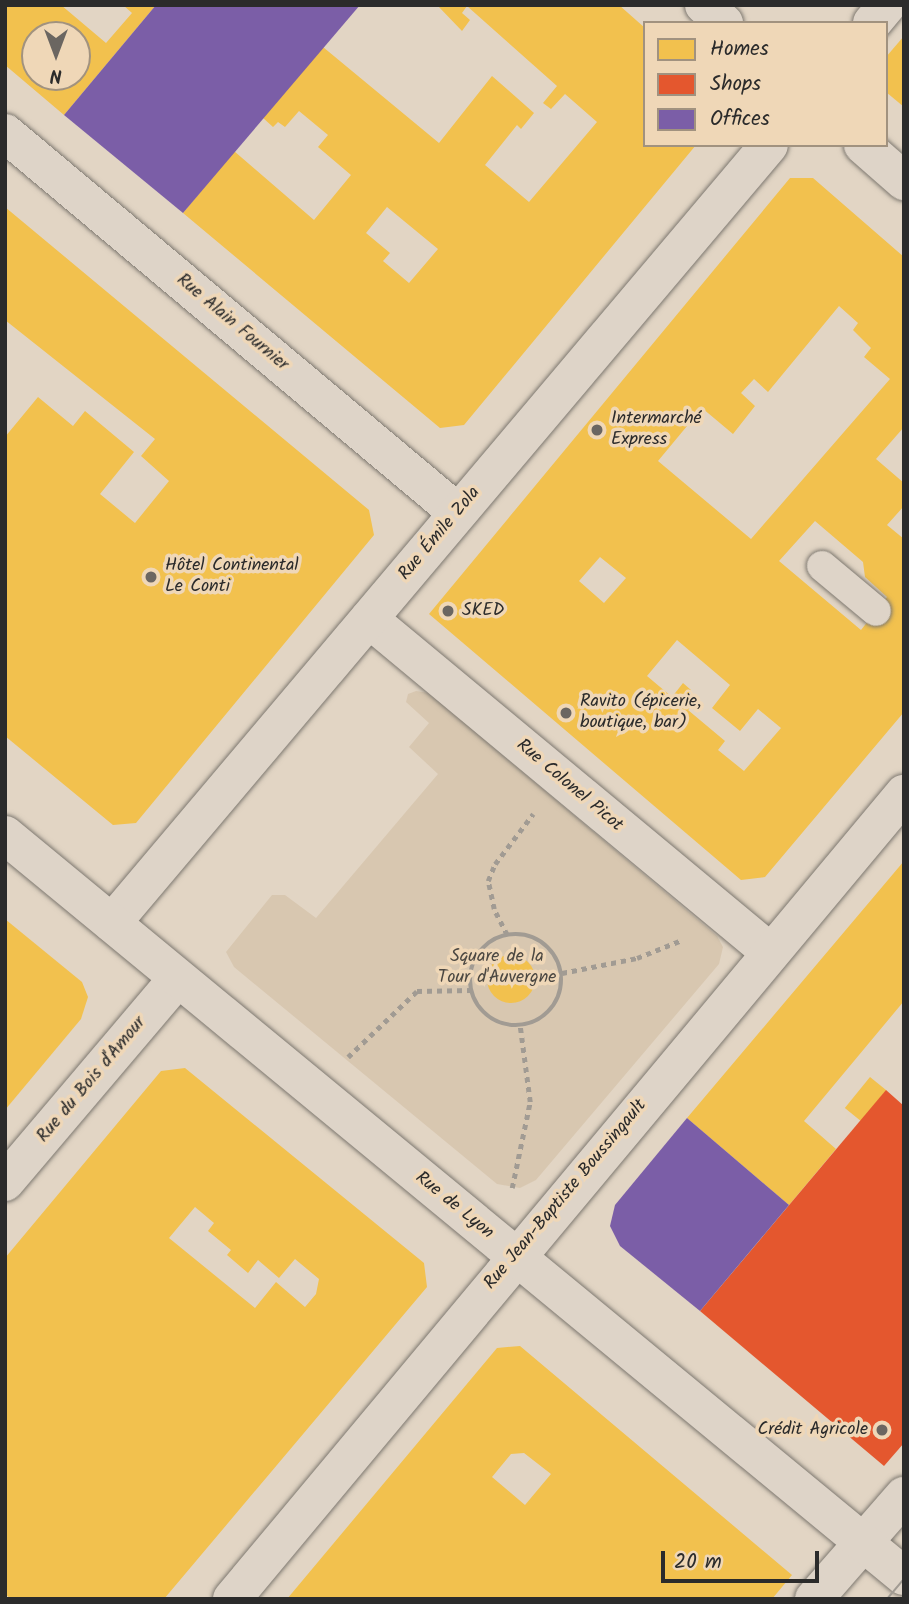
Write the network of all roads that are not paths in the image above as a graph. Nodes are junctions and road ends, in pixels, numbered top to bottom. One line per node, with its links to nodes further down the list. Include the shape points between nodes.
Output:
1 (704, 5): 3 (street)
2 (887, 5): 4 (street)
3 (722, 21)
4 (874, 21)
5 (5, 133): 9 (street, Rue Alain Fournier)
6 (767, 147): 9 (street, Rue Émile Zola)
7 (865, 147): 8 (street)
8 (904, 181)
9 (458, 513): 12 (street, Rue Émile Zola)
10 (822, 566): 11 (lane)
11 (876, 611)
12 (369, 619): 15 (street, Rue Émile Zola); 16 (street, Rue Colonel Picot)
13 (904, 794): 16 (street, Rue Jean-Baptiste Boussingault)
14 (5, 835): 15 (street, Rue de Lyon)
15 (112, 923): 17 (street, Rue de Lyon)
16 (770, 952): 19 (street, Rue Jean-Baptiste Boussingault)
17 (178, 978): 18 (street, Rue du Bois d'Amour); 19 (street, Rue de Lyon)
18 (5, 1181)
19 (514, 1257): 21 (street, Rue de Lyon); 23 (street, Rue Jean-Baptiste Boussingault)
20 (904, 1496): 21 (street)
21 (864, 1543): 22 (street, Rue de Lyon); 24 (street)
22 (904, 1576)
23 (232, 1599)
24 (814, 1599)

